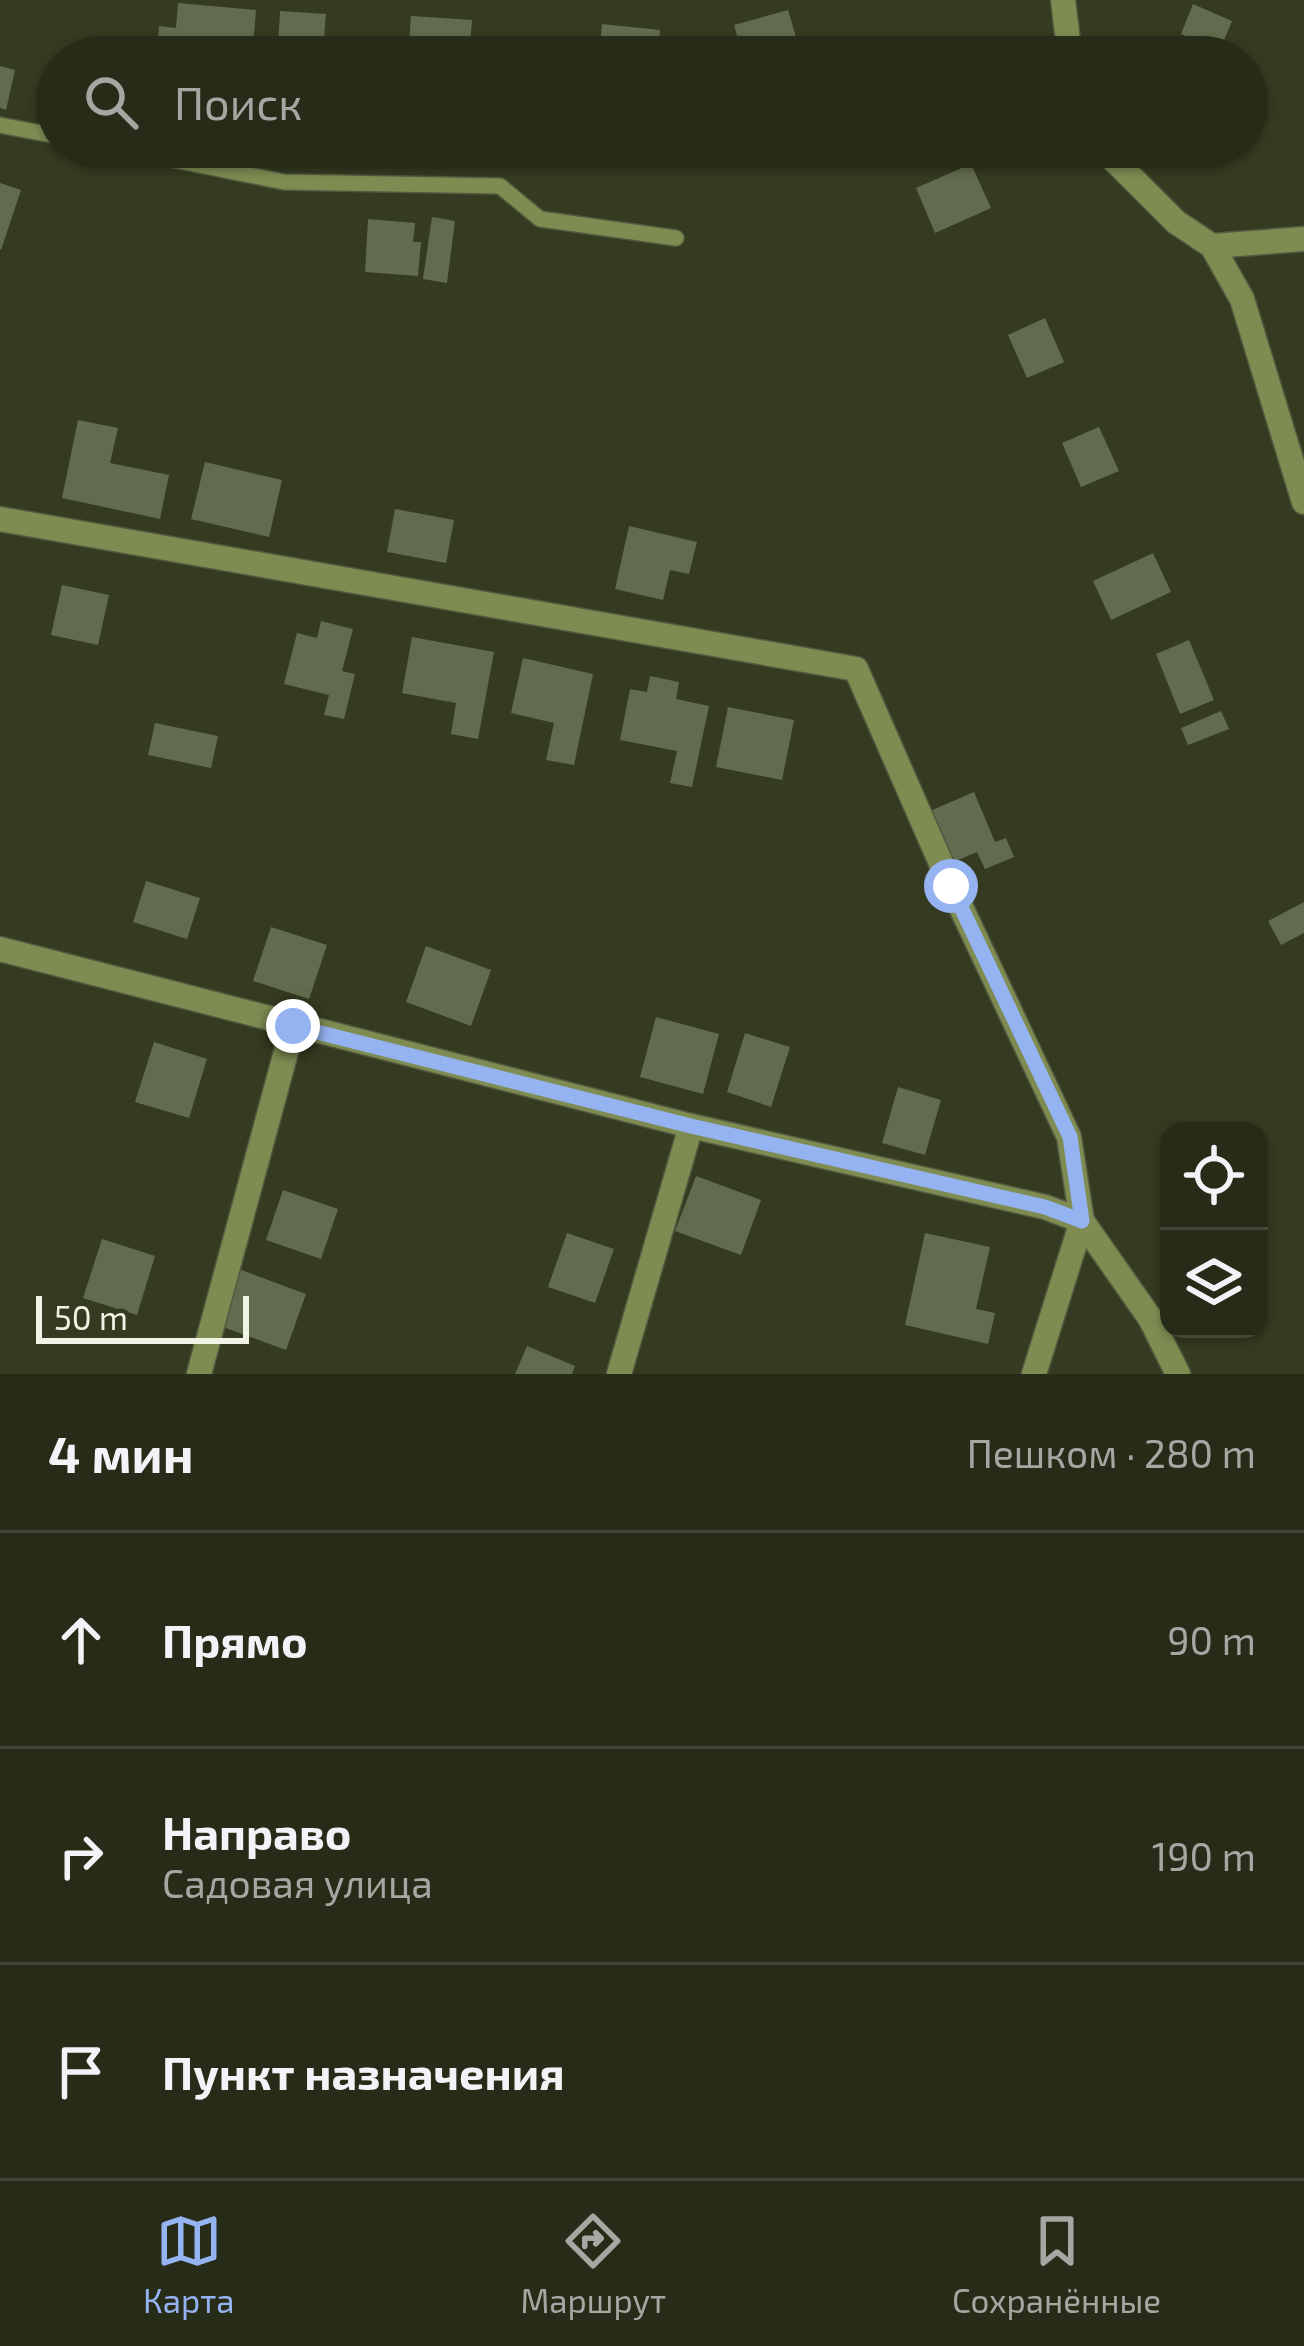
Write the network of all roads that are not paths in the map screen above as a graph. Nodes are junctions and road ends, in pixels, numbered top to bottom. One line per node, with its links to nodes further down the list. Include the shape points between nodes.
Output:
1 (1063, 0): 2 (street)
2 (1067, 36)
3 (0, 125): 4 (lane)
4 (36, 132)
5 (214, 168): 7 (lane, via 284,182 500,186 540,219)
6 (1121, 168): 9 (street)
7 (676, 238)
8 (1304, 239): 9 (street)
9 (1212, 246): 10 (street, via 1243,299)
10 (1304, 502)
11 (0, 519): 15 (street, via 856,669 1070,1137)
12 (0, 949): 13 (street)
13 (293, 1026): 14 (street); 16 (street)
14 (691, 1126): 15 (street); 17 (street)
15 (1082, 1221): 18 (street); 19 (street, via 1150,1318)
16 (199, 1374)
17 (619, 1374)
18 (1034, 1374)
19 (1178, 1374)

